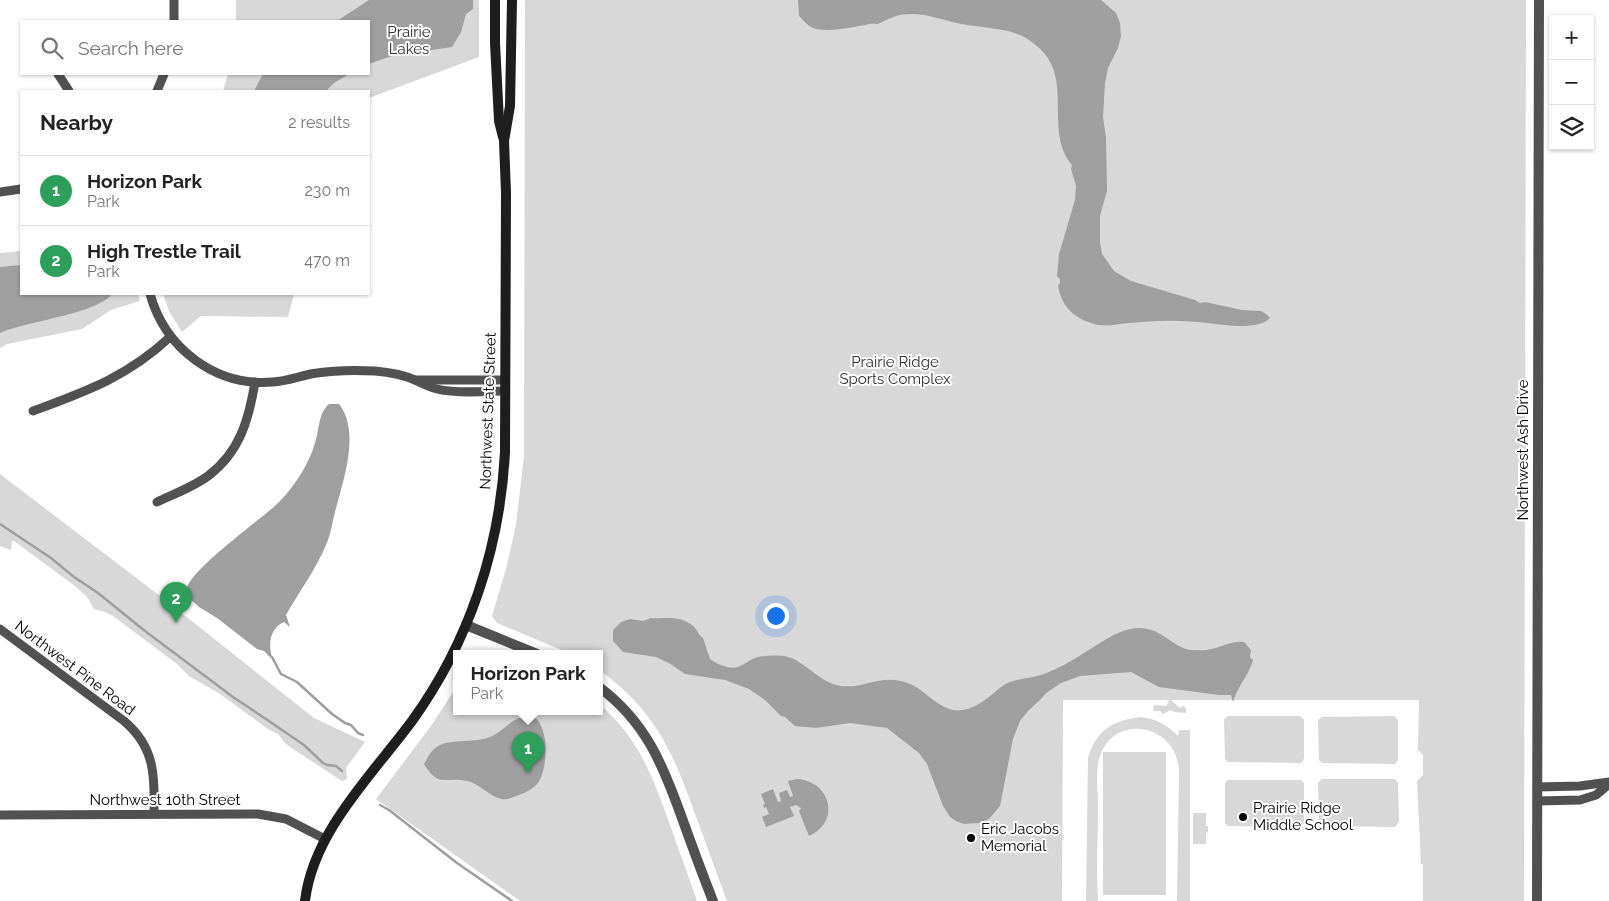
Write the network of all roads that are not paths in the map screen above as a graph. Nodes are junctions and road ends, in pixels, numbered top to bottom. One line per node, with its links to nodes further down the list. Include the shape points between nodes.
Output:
1 (174, 0): 5 (street)
2 (495, 0): 10 (main road, Northwest State Street, via 494,43 499,121)
3 (512, 0): 10 (main road, Northwest State Street, via 510,106)
4 (1539, 0): 26 (street, Northwest Ash Drive)
5 (174, 20)
6 (59, 75): 8 (street)
7 (164, 75): 9 (street)
8 (68, 90)
9 (157, 90)
10 (504, 141): 16 (main road, Northwest State Street)
11 (20, 189): 12 (street)
12 (0, 192)
13 (150, 295): 14 (street)
14 (170, 337): 15 (street, via 186,353 209,368 231,378); 17 (street, via 111,380)
15 (256, 382): 16 (street, via 344,370 376,371 455,391); 18 (street, via 248,419 225,460 200,481)
16 (505, 386): 19 (main road, Northwest State Street, via 504,470 498,518 482,583)
17 (33, 411)
18 (157, 502)
19 (466, 624): 21 (main road, Northwest State Street); 22 (street)
20 (0, 629): 28 (street, Northwest Pine Road, via 137,733 152,764)
21 (455, 650)
22 (528, 650)
23 (453, 654): 30 (main road, Northwest State Street, via 412,721)
24 (603, 690): 32 (street, via 637,723 659,758)
25 (1609, 783): 26 (street); 27 (street, via 1596,795 1580,800)
26 (1538, 787): 27 (street, Northwest Ash Drive)
27 (1537, 801): 33 (street, Northwest Ash Drive)
28 (154, 814): 29 (street, Northwest 10th Street); 30 (street, Northwest 10th Street, via 272,816 286,819)
29 (0, 815)
30 (325, 839): 31 (main road, Northwest State Street, via 313,865)
31 (305, 901)
32 (712, 901)
33 (1537, 901)

